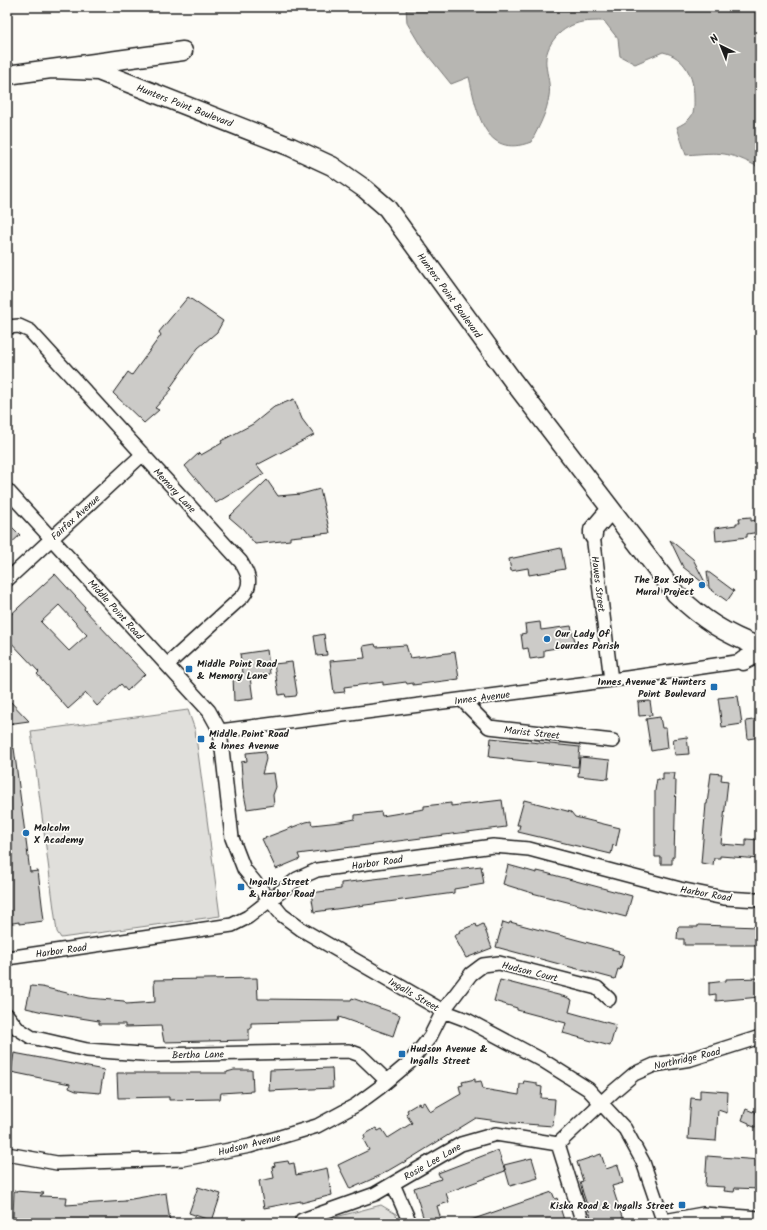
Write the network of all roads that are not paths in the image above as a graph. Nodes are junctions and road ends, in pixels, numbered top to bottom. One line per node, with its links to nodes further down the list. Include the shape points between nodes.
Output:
1 (183, 51): 2 (main road)
2 (52, 69): 3 (main road); 7 (main road, Hunters Point Boulevard, via 98,71 291,147 332,166 365,189 387,208 513,381)
3 (7, 75)
4 (7, 327): 5 (street, Memory Lane, via 19,326 30,331)
5 (143, 454): 9 (street, Fairfax Avenue); 14 (street, Memory Lane, via 241,562 250,581 244,596)
6 (7, 490): 9 (street, Middle Point Road)
7 (611, 509): 8 (main road, via 593,530); 11 (main road, Hunters Point Boulevard, via 676,594 697,614 722,630)
8 (593, 535): 15 (street, Hawes Street)
9 (51, 538): 10 (street, Fairfax Avenue); 14 (street, Middle Point Road)
10 (7, 580)
11 (760, 647)
12 (760, 652): 13 (main road)
13 (743, 661): 15 (street, Innes Avenue)
14 (167, 665): 17 (street, Middle Point Road, via 209,711)
15 (611, 680): 16 (street, Innes Avenue)
16 (462, 700): 17 (street, Innes Avenue); 18 (street, Marist Street, via 489,727)
17 (220, 731): 19 (street, Ingalls Street, via 232,838 244,869)
18 (613, 741)
19 (269, 900): 20 (street, Harbor Road, via 297,878 317,870 493,846 529,849 724,898); 21 (street, Harbor Road, via 248,918 232,925); 23 (street, Ingalls Street, via 282,915 301,929)
20 (760, 900)
21 (7, 958)
22 (609, 999): 23 (street, Hudson Court, via 597,988 499,963 483,965 471,974)
23 (443, 1011): 26 (street, Hudson Avenue, via 430,1037 410,1062); 27 (street, Ingalls Street, via 467,1020 542,1060 580,1083)
24 (7, 1015): 26 (street, Bertha Lane, via 17,1028 31,1037 87,1050 156,1055 349,1051 364,1058)
25 (760, 1037): 27 (street, Northridge Road, via 691,1059 654,1065 634,1074)
26 (388, 1081): 29 (street, Hudson Avenue, via 356,1105 316,1126 250,1146 182,1159 57,1163)
27 (601, 1103): 28 (street); 33 (street, Ingalls Street, via 625,1129 643,1162)
28 (558, 1144): 30 (street, Rosie Lee Lane, via 496,1134 461,1144); 35 (street)
29 (7, 1154)
30 (393, 1184): 32 (street, Rosie Lee Lane, via 375,1194); 34 (street)
31 (760, 1218): 33 (street, via 703,1214)
32 (302, 1220)
33 (664, 1222)
34 (410, 1223)
35 (583, 1223)

